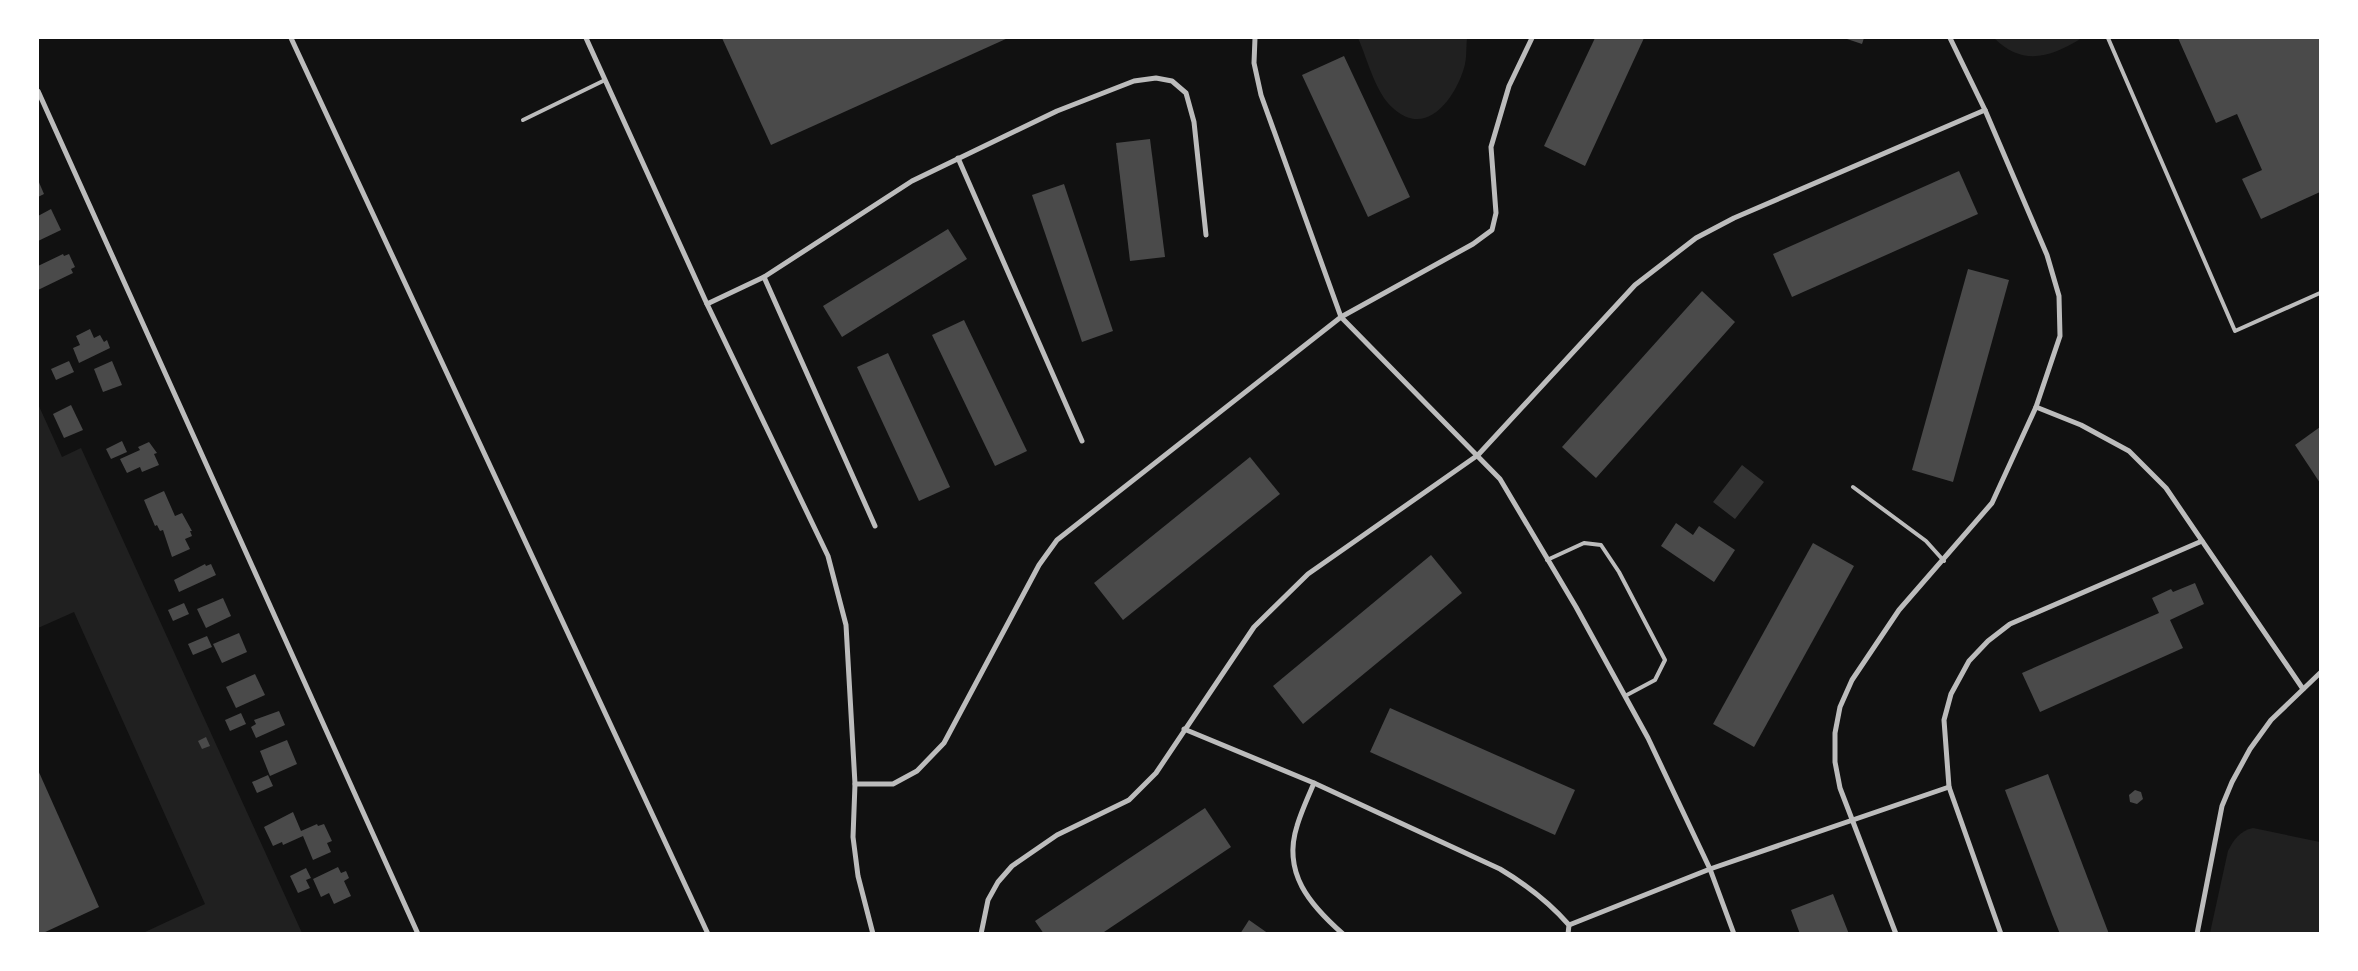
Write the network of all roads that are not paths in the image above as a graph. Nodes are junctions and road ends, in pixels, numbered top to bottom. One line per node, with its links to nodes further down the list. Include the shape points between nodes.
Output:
1 (291, 38): 36 (street)
2 (586, 38): 7 (street)
3 (1255, 38): 16 (street, via 1254,63 1261,95)
4 (1532, 38): 16 (street, via 1509,86 1491,147 1496,213 1492,230 1473,244)
5 (1950, 38): 9 (street)
6 (2108, 38): 14 (lane, via 2235,331)
7 (605, 80): 10 (lane); 15 (street)
8 (38, 91): 35 (street)
9 (1985, 110): 17 (street, via 2047,255 2060,296 2060,336); 19 (street, via 1734,218 1696,238 1635,285)
10 (523, 120)
11 (958, 158): 12 (street, via 1102,92 1134,81 1156,78 1172,82 1186,93 1194,122); 13 (street, via 912,181); 18 (street)
12 (1206, 235)
13 (764, 276): 15 (street); 21 (street)
14 (2320, 293)
15 (707, 304): 30 (street, via 828,556 846,625)
16 (1342, 317): 19 (street); 30 (street, via 1057,540 1039,564 944,744 917,771 893,784)
17 (2036, 408): 22 (street, via 2081,425 2129,451 2166,488); 24 (street, via 1992,503)
18 (1082, 441)
19 (1478, 455): 23 (street, via 1500,479); 28 (street, via 1308,574 1254,627)
20 (1853, 487): 24 (lane, via 1926,542)
21 (875, 526)
22 (2202, 541): 26 (street); 31 (street, via 2010,624 1988,641 1969,661 1951,694 1944,720)
23 (1548, 560): 27 (street); 27 (lane, via 1584,543 1601,545 1620,572 1664,660 1655,680)
24 (1944, 560): 32 (street, via 1899,610 1874,645 1840,707 1835,734 1835,762 1840,788)
25 (2320, 673): 26 (street)
26 (2303, 688): 44 (street, via 2271,720 2250,749 2222,806)
27 (1625, 696): 33 (street, via 1675,792)
28 (1184, 728): 29 (street); 38 (street, via 1156,774 1129,800 1057,835 1012,866 988,900)
29 (1314, 783): 34 (street, via 1500,869 1536,892); 39 (street, via 1296,827 1292,856 1299,879 1314,907)
30 (855, 784): 37 (street, via 853,837 858,876)
31 (1950, 787): 32 (street); 43 (street)
32 (1854, 819): 33 (street); 42 (street)
33 (1710, 869): 34 (street); 41 (street)
34 (1569, 925): 40 (street)
35 (418, 934)
36 (708, 934)
37 (872, 934)
38 (981, 934)
39 (1343, 934)
40 (1568, 934)
41 (1734, 934)
42 (1896, 934)
43 (2001, 934)
44 (2197, 934)

